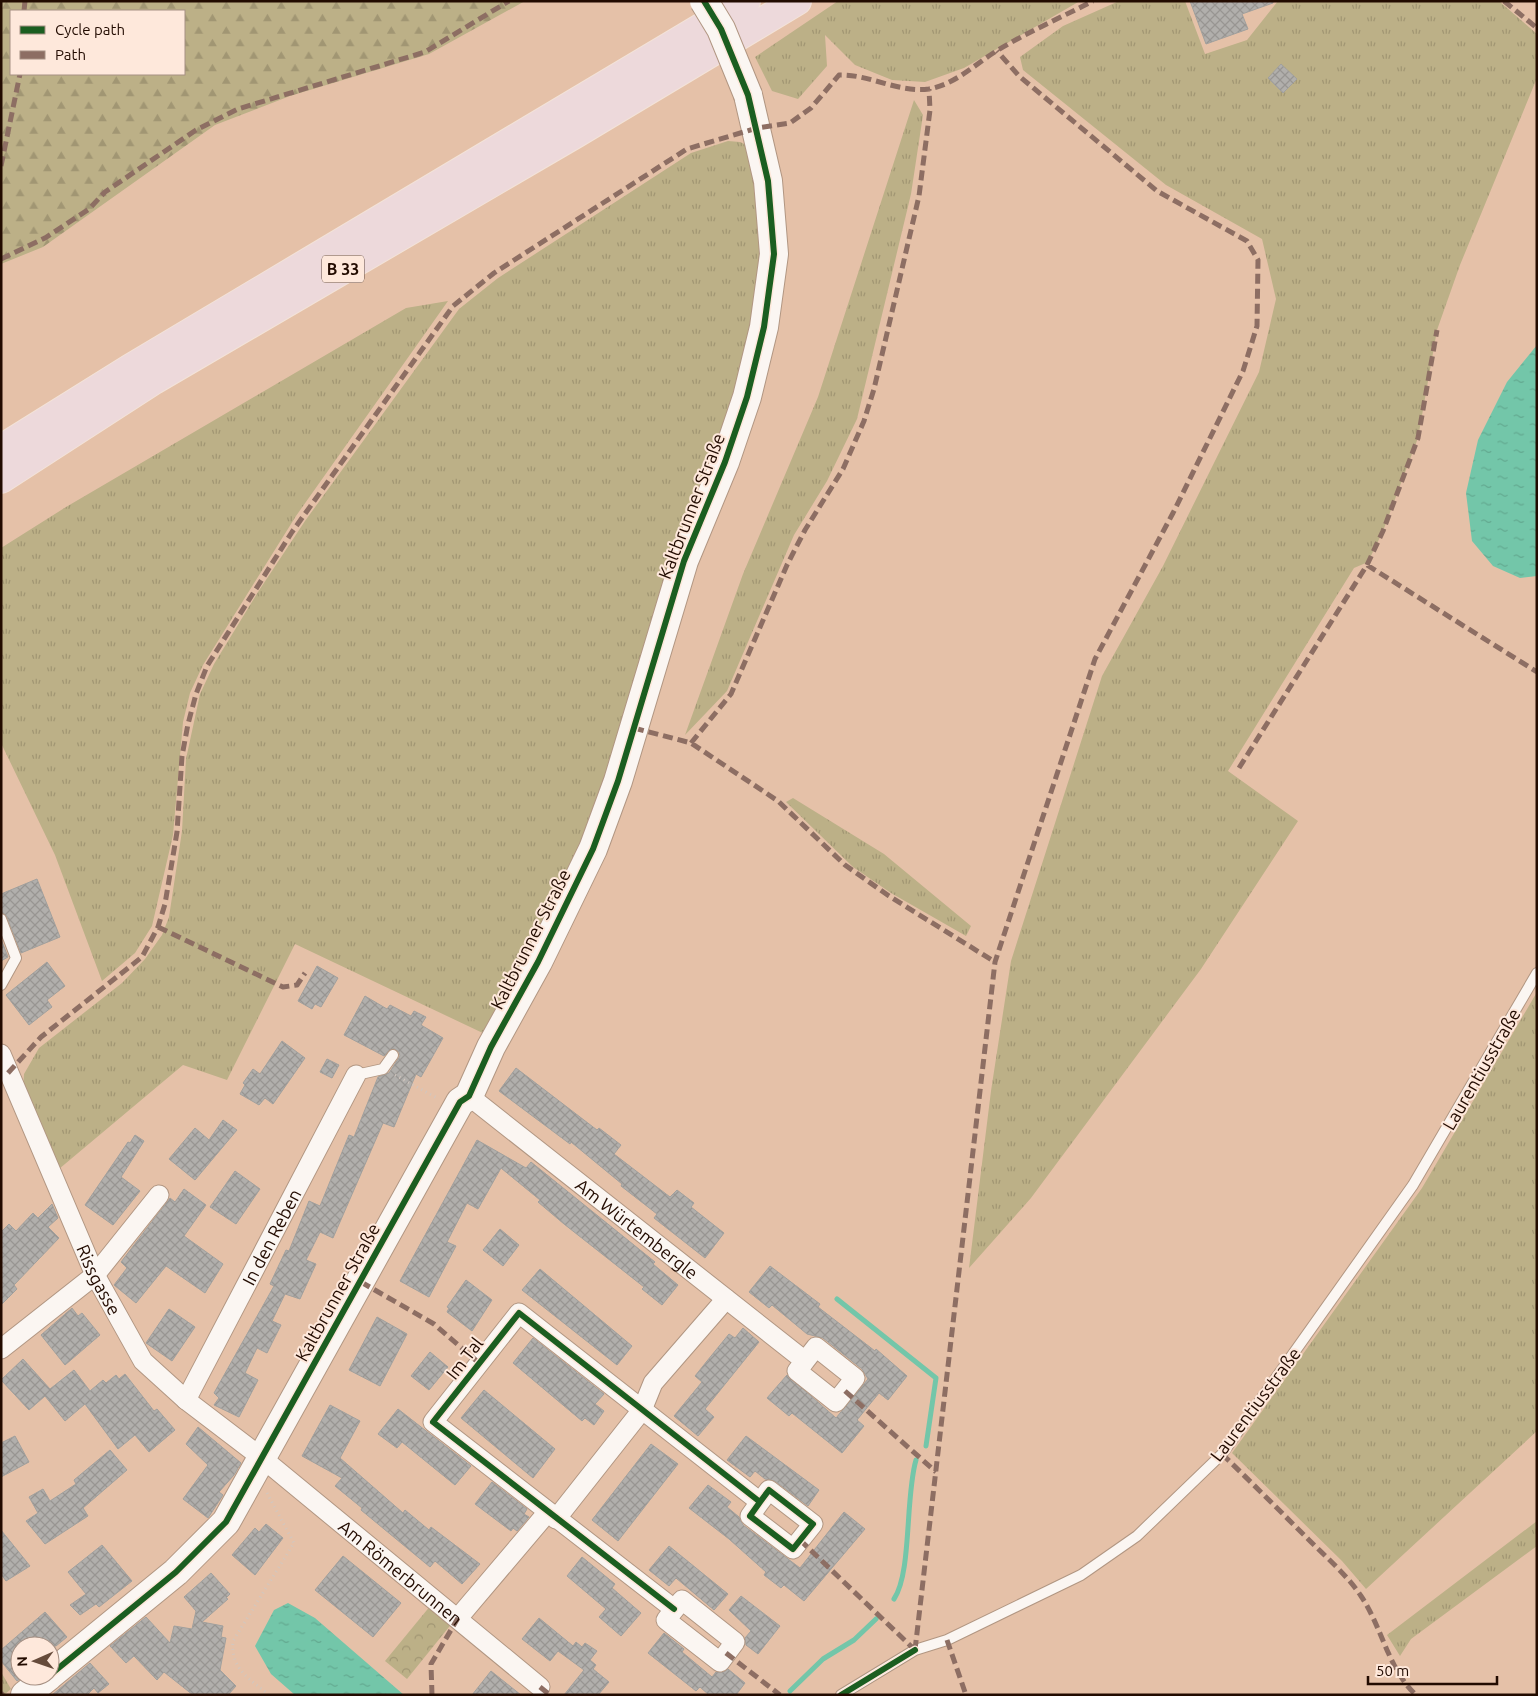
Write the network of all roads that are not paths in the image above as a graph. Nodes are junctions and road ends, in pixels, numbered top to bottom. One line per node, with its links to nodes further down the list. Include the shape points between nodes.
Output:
1 (704, 1): 12 (street, Kaltbrunner Straße, bridge, via 721,29 748,95 768,181 774,254 764,327 747,397 684,561 618,781 593,849 538,962 491,1046)
2 (746, 1): 4 (highway, B 33)
3 (797, 1): 5 (highway, B 33, via 154,380)
4 (1, 449)
5 (1, 479)
6 (1, 919): 8 (lane, via 16,958)
7 (1537, 974): 29 (lane, Laurentiusstraße, via 1413,1185 1222,1454 1137,1536 1081,1575 947,1640 915,1650)
8 (1, 985)
9 (1, 1054): 14 (street, Rissgasse)
10 (393, 1055): 11 (lane, via 383,1069)
11 (356, 1075): 18 (street, In den Reben)
12 (469, 1096): 15 (street, Am Würtembergle); 20 (street, Kaltbrunner Straße, via 460,1102)
13 (159, 1195): 14 (street)
14 (95, 1275): 16 (street); 18 (street, Rissgasse, via 143,1361)
15 (726, 1299): 17 (street, Am Würtembergle); 19 (street, via 653,1383)
16 (1, 1349)
17 (805, 1361)
18 (186, 1400): 20 (street, Rissgasse)
19 (642, 1410): 21 (street, Im Tal); 22 (street); 22 (street, Im Tal, via 519,1313 433,1422)
20 (262, 1458): 24 (street, Am Römerbrunnen); 25 (street, Kaltbrunner Straße, via 226,1522 176,1572)
21 (760, 1502)
22 (552, 1516): 23 (street, Im Tal); 24 (street)
23 (674, 1609)
24 (458, 1618): 27 (street, Am Römerbrunnen)
25 (60, 1667)
26 (36, 1686): 28 (street, Kaltbrunner Straße)
27 (540, 1687)
28 (25, 1695)
29 (841, 1695)

